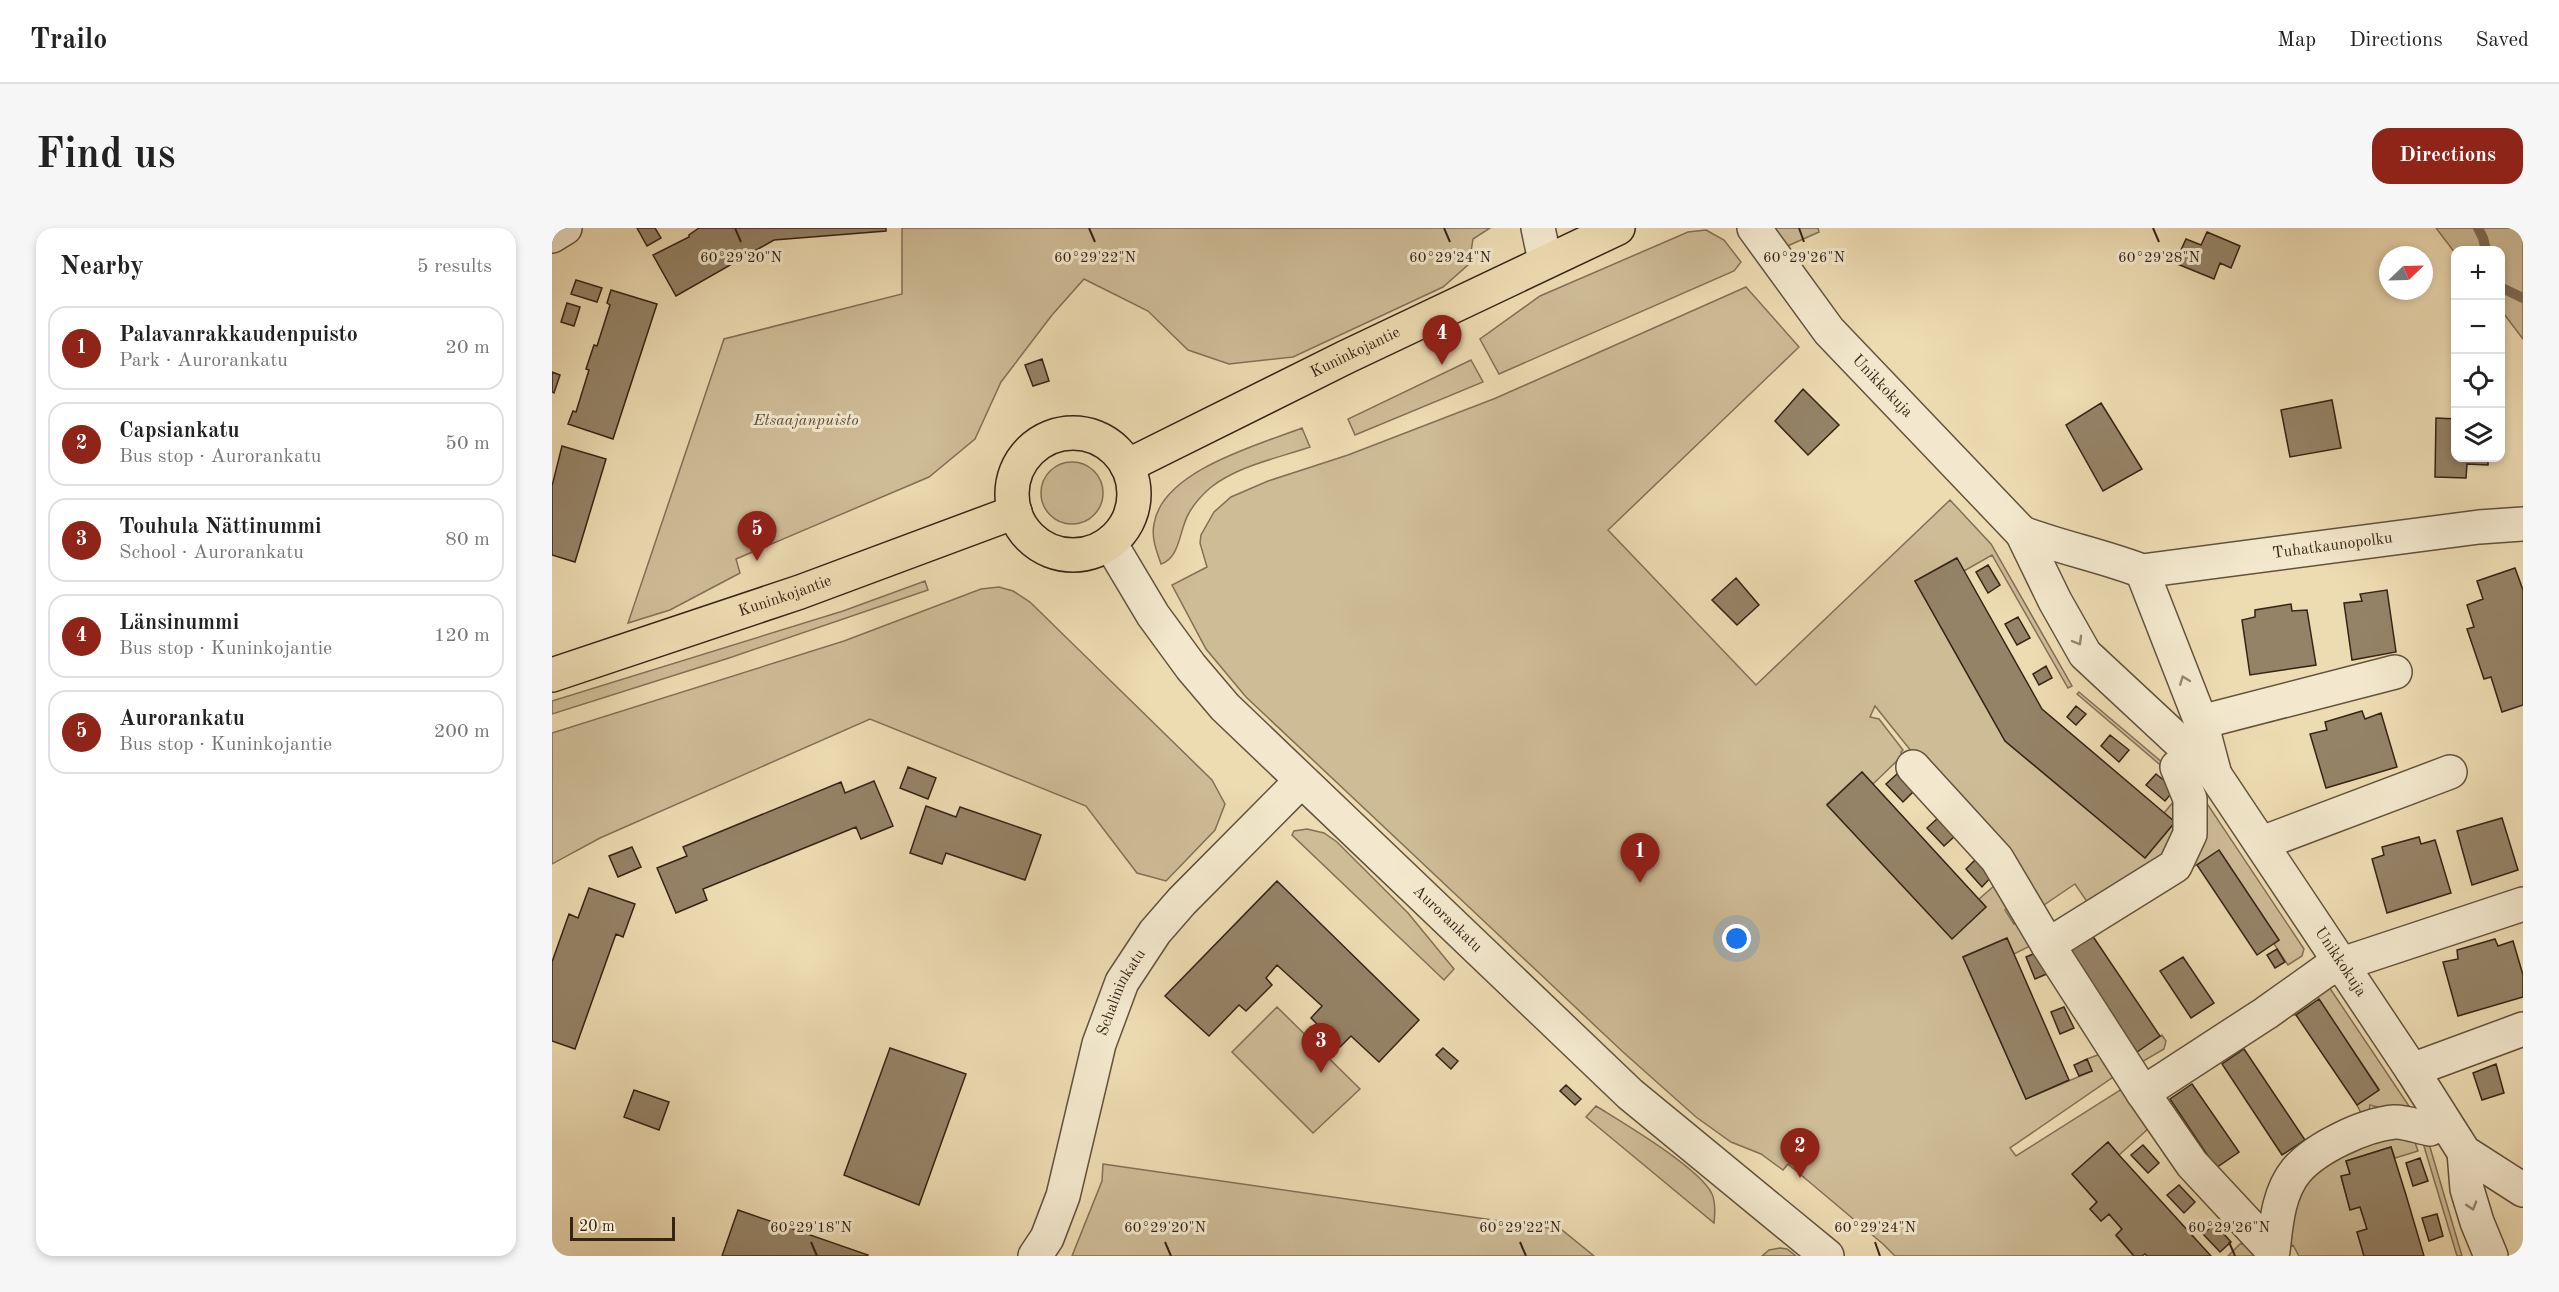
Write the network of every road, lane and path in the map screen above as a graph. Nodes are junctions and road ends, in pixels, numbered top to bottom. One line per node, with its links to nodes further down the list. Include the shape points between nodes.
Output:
1 (565, 228): 5 (street)
2 (1538, 228): 6 (street)
3 (1618, 228): 6 (main road, Kuninkojantie)
4 (1754, 228): 10 (street, Unikkokuja, via 1829,332)
5 (552, 236)
6 (1545, 261): 7 (main road, Kuninkojantie)
7 (1127, 466): 8 (main road, via 1120,454 1092,436 1067,433 1044,440 1020,464 1012,496); 11 (main road, via 1134,483 1134,500 1130,517)
8 (1015, 512): 11 (main road, via 1033,540 1047,549 1080,555); 16 (main road, Kuninkojantie, via 800,592)
9 (2523, 524): 13 (street, Tuhatkaunopolku)
10 (2022, 533): 12 (street, Unikkokuja); 14 (street, Unikkokuja)
11 (1110, 543): 22 (street, Aurorankatu, via 1153,615 1191,667 1225,707)
12 (2085, 553): 13 (street, Unikkokuja); 14 (street, via 2066,563 2059,572 2054,582)
13 (2142, 571): 17 (street, Unikkokuja, one-way to 13)
14 (2055, 601): 21 (street, Unikkokuja, one-way to 21, via 2085,654)
15 (2395, 672): 17 (street)
16 (552, 675)
17 (2201, 722): 21 (street, Unikkokuja)
18 (1913, 767): 25 (street, via 1997,859)
19 (2177, 767): 25 (street, via 2190,799 2190,834 2175,866)
20 (2450, 772): 23 (street)
21 (2215, 775): 23 (street, Unikkokuja)
22 (1301, 781): 34 (street, Schalininkatu, via 1182,901 1155,932 1122,982 1099,1044 1064,1196); 35 (street, Aurorankatu, via 1630,1094)
23 (2262, 843): 26 (street, Unikkokuja)
24 (2523, 904): 26 (street)
25 (2049, 945): 29 (street)
26 (2342, 964): 28 (street, Unikkokuja); 29 (street, via 2325,971)
27 (2523, 1029): 28 (street)
28 (2412, 1070): 31 (street, Unikkokuja)
29 (2143, 1093): 33 (street, via 2192,1164)
30 (2430, 1130): 33 (street, via 2395,1122 2353,1132 2314,1155 2296,1171 2286,1189 2277,1218)
31 (2464, 1152): 32 (street, Unikkokuja); 36 (street, Unikkokuja, one-way to 36, via 2467,1189)
32 (2523, 1190)
33 (2274, 1253)
34 (1035, 1256)
35 (1827, 1256)
36 (2491, 1256)

